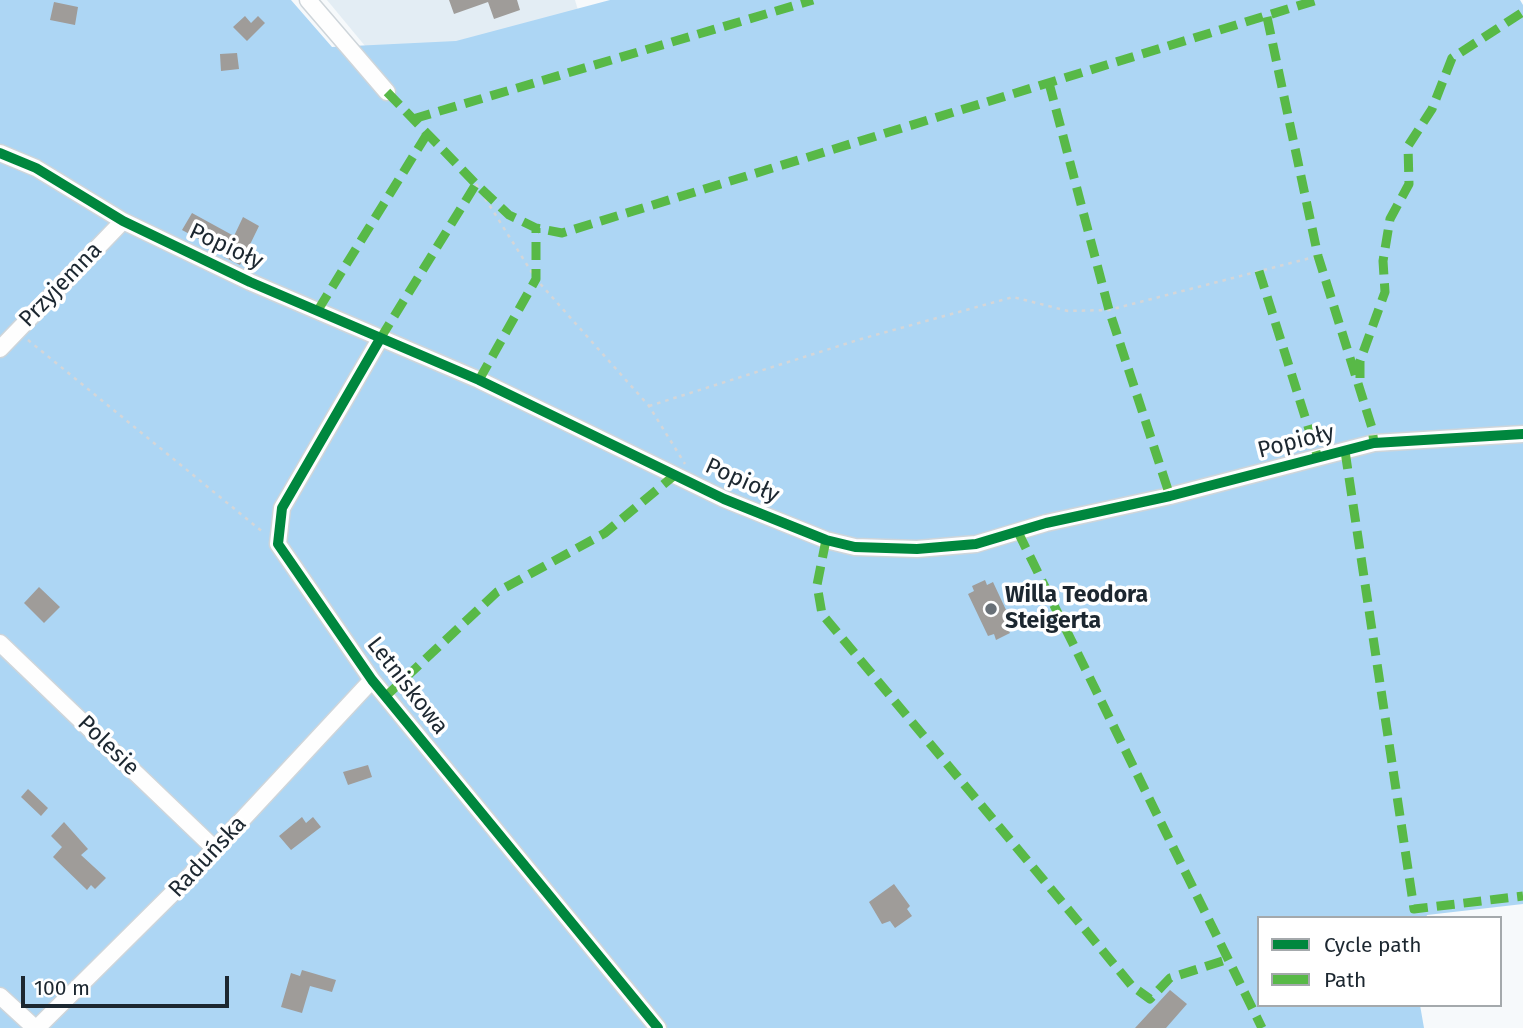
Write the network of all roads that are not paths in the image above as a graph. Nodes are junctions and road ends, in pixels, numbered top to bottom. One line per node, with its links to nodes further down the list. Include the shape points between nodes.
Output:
1 (309, 0): 2 (street)
2 (387, 92)
3 (0, 153): 4 (street, Popioły, via 36,168)
4 (123, 221): 5 (street, Popioły); 6 (street, Przyjemna)
5 (380, 339): 7 (street, Popioły, via 479,380 724,499 855,547 934,548 986,542 1046,523 1374,443); 9 (street, Letniskowa, via 282,508 278,544)
6 (0, 349)
7 (1523, 434)
8 (0, 643): 10 (street, Polesie)
9 (372, 680): 10 (street, Raduńska); 13 (street, Letniskowa)
10 (215, 849): 12 (street, Raduńska)
11 (0, 996): 12 (street)
12 (36, 1028)
13 (659, 1028)

